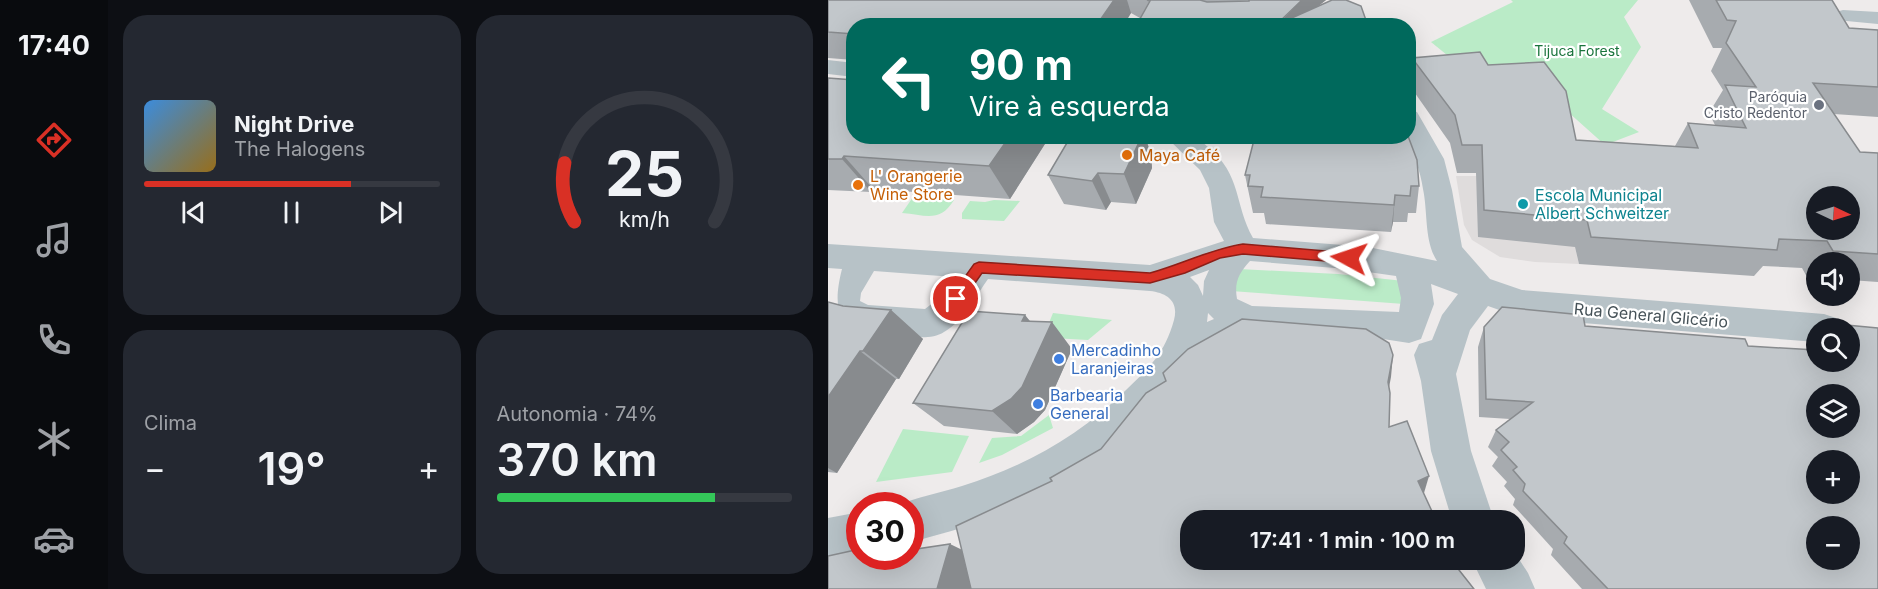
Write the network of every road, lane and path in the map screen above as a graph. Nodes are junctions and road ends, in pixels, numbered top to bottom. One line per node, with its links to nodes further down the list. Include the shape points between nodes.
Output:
1 (1843, 16): 2 (street)
2 (1878, 18)
3 (828, 67): 4 (street)
4 (846, 69)
5 (1416, 133): 13 (street, via 1430,159 1438,190 1446,251)
6 (1187, 144): 7 (street, via 1212,165 1223,188 1229,222)
7 (1243, 249): 10 (street, Rua General Glicério); 12 (street, Rua General Glicério, via 1218,253); 14 (street, via 1220,278 1218,292 1222,307)
8 (830, 258): 9 (street, Rua General Glicério)
9 (866, 258): 11 (street, Rua General Glicério); 11 (street, via 845,291 843,307 862,319 931,323 946,312)
10 (1408, 266): 13 (street, Rua General Glicério, via 1443,274); 16 (street, via 1419,290 1417,311)
11 (979, 267): 12 (street, Rua General Glicério)
12 (1150, 278): 18 (street, Rua General Glicério, via 1175,282 1186,294 1192,315 1186,340)
13 (1480, 291): 15 (street, Rua General Glicério, via 1522,304); 17 (street, via 1454,325)
14 (1248, 320): 16 (street); 18 (street, via 1229,325 1210,337)
15 (1806, 327)
16 (1409, 329): 17 (street, via 1429,348)
17 (1440, 373): 19 (street, via 1447,428)
18 (1168, 374): 20 (street, via 1106,433 1061,466 957,510)
19 (1470, 510)
20 (924, 518)
21 (846, 536): 22 (street)
22 (828, 540)
23 (1500, 570): 24 (street)
24 (1512, 589)

